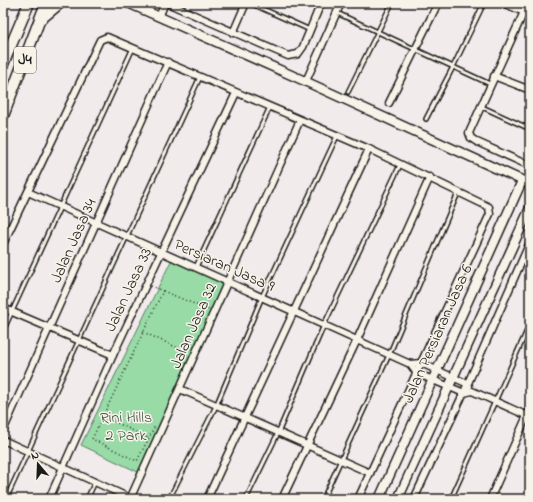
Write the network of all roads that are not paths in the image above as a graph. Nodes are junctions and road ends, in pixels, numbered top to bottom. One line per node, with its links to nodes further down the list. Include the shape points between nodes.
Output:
1 (29, 3): 25 (main road, J4)
2 (46, 3): 18 (main road, J4)
3 (60, 3): 18 (main road)
4 (128, 3): 17 (street)
5 (166, 3): 17 (street); 21 (street)
6 (246, 3): 21 (street)
7 (250, 3): 19 (lane)
8 (321, 3): 19 (street)
9 (341, 3): 16 (street)
10 (392, 3): 20 (lane)
11 (438, 3): 23 (street)
12 (484, 3): 26 (lane)
13 (503, 3): 15 (street)
14 (528, 3): 15 (street)
15 (524, 12): 28 (street)
16 (337, 13): 20 (lane); 29 (street)
17 (158, 17): 29 (street)
18 (40, 20): 38 (main road, J4)
19 (310, 30): 21 (street, via 298,54 288,56)
20 (377, 31): 23 (lane); 33 (lane)
21 (233, 33)
22 (133, 48): 24 (street); 48 (street, via 107,37 100,40); 50 (lane)
23 (414, 49): 26 (lane); 35 (street)
24 (168, 62): 27 (street); 52 (street, Jalan Jasa 34)
25 (3, 64)
26 (454, 67): 31 (lane); 39 (lane)
27 (201, 76): 34 (street); 53 (lane)
28 (494, 76): 31 (street); 32 (street)
29 (306, 81): 47 (street)
30 (530, 82): 32 (lane)
31 (490, 84): 36 (street)
32 (528, 89)
33 (348, 92)
34 (236, 93): 37 (street); 56 (street, Jalan Jasa 33)
35 (389, 103)
36 (480, 106): 41 (lane); 45 (street, via 470,129 471,138)
37 (270, 107): 40 (street); 57 (lane)
38 (3, 116)
39 (426, 119)
40 (300, 120): 42 (street); 58 (street, Jalan Jasa 32)
41 (530, 129)
42 (338, 135): 43 (street); 59 (lane)
43 (370, 149): 44 (street); 61 (street)
44 (401, 163): 46 (street); 64 (lane)
45 (530, 166)
46 (430, 177): 49 (street); 67 (street)
47 (526, 183): 73 (street, Jalan Persiaran Jasa 6)
48 (28, 192): 50 (street, Persiaran Jasa 9); 55 (street)
49 (458, 193): 70 (lane); 71 (street, via 489,207 490,214)
50 (62, 207): 52 (street, Persiaran Jasa 9); 62 (lane)
51 (530, 208): 75 (street, Jalan Persiaran Jasa 6)
52 (96, 222): 53 (street, Persiaran Jasa 9); 65 (street, Jalan Jasa 34)
53 (128, 237): 56 (street, Persiaran Jasa 9); 68 (lane)
54 (530, 242): 77 (street)
55 (3, 244)
56 (161, 251): 57 (street, Persiaran Jasa 9); 69 (street, Jalan Jasa 33)
57 (196, 267): 58 (street, Persiaran Jasa 9)
58 (228, 282): 59 (street, Persiaran Jasa 9); 79 (street, Jalan Jasa 32)
59 (262, 297): 61 (street, Persiaran Jasa 9); 83 (lane)
60 (3, 308): 62 (street)
61 (293, 311): 64 (street, Persiaran Jasa 9); 86 (street)
62 (12, 312): 65 (street); 66 (lane)
63 (530, 324): 82 (lane)
64 (324, 325): 67 (street, Persiaran Jasa 9); 88 (lane)
65 (49, 329): 68 (street); 87 (street, Jalan Jasa 34)
66 (3, 331)
67 (357, 340): 70 (street, Persiaran Jasa 9); 90 (street)
68 (79, 342): 69 (street); 91 (lane)
69 (113, 355): 93 (street, Jalan Jasa 33)
70 (389, 355): 72 (street, Persiaran Jasa 9); 92 (lane)
71 (421, 363): 72 (street, Persiaran Jasa 9); 73 (street, Persiaran Jasa 9); 74 (street)
72 (410, 364): 74 (street, Persiaran Jasa 9)
73 (437, 370): 75 (street, Persiaran Jasa 9); 76 (street, Jalan Persiaran Jasa 6)
74 (416, 372): 76 (street, Persiaran Jasa 9); 94 (street)
75 (454, 378): 77 (street, Persiaran Jasa 9); 78 (street, Jalan Persiaran Jasa 6)
76 (433, 380): 78 (street, Persiaran Jasa 9); 107 (street, Jalan Persiaran Jasa 6)
77 (468, 384): 80 (street); 81 (street)
78 (450, 387): 81 (street, Persiaran Jasa 9); 108 (street, Jalan Persiaran Jasa 6)
79 (180, 389): 83 (street); 100 (street, Jalan Jasa 32)
80 (472, 391): 81 (street); 82 (street)
81 (464, 393): 109 (street)
82 (496, 401): 85 (street); 110 (lane)
83 (216, 406): 86 (street); 101 (lane)
84 (530, 409): 85 (street)
85 (528, 417): 111 (street)
86 (245, 419): 88 (street); 102 (street)
87 (3, 431)
88 (278, 433): 90 (street); 103 (lane)
89 (3, 440): 91 (street)
90 (306, 445): 92 (street); 104 (street)
91 (27, 452): 93 (street); 97 (lane)
92 (342, 460): 94 (street); 105 (lane)
93 (63, 468): 95 (street); 98 (street, Jalan Jasa 33)
94 (370, 473): 106 (street)
95 (94, 482): 99 (lane); 100 (street)
96 (530, 494): 112 (lane)
97 (6, 499)
98 (49, 499)
99 (87, 499)
100 (131, 499)
101 (169, 499)
102 (207, 499)
103 (246, 499)
104 (282, 499)
105 (324, 499)
106 (358, 499)
107 (379, 499)
108 (398, 499)
109 (415, 499)
110 (451, 499)
111 (490, 499)
112 (528, 499)

